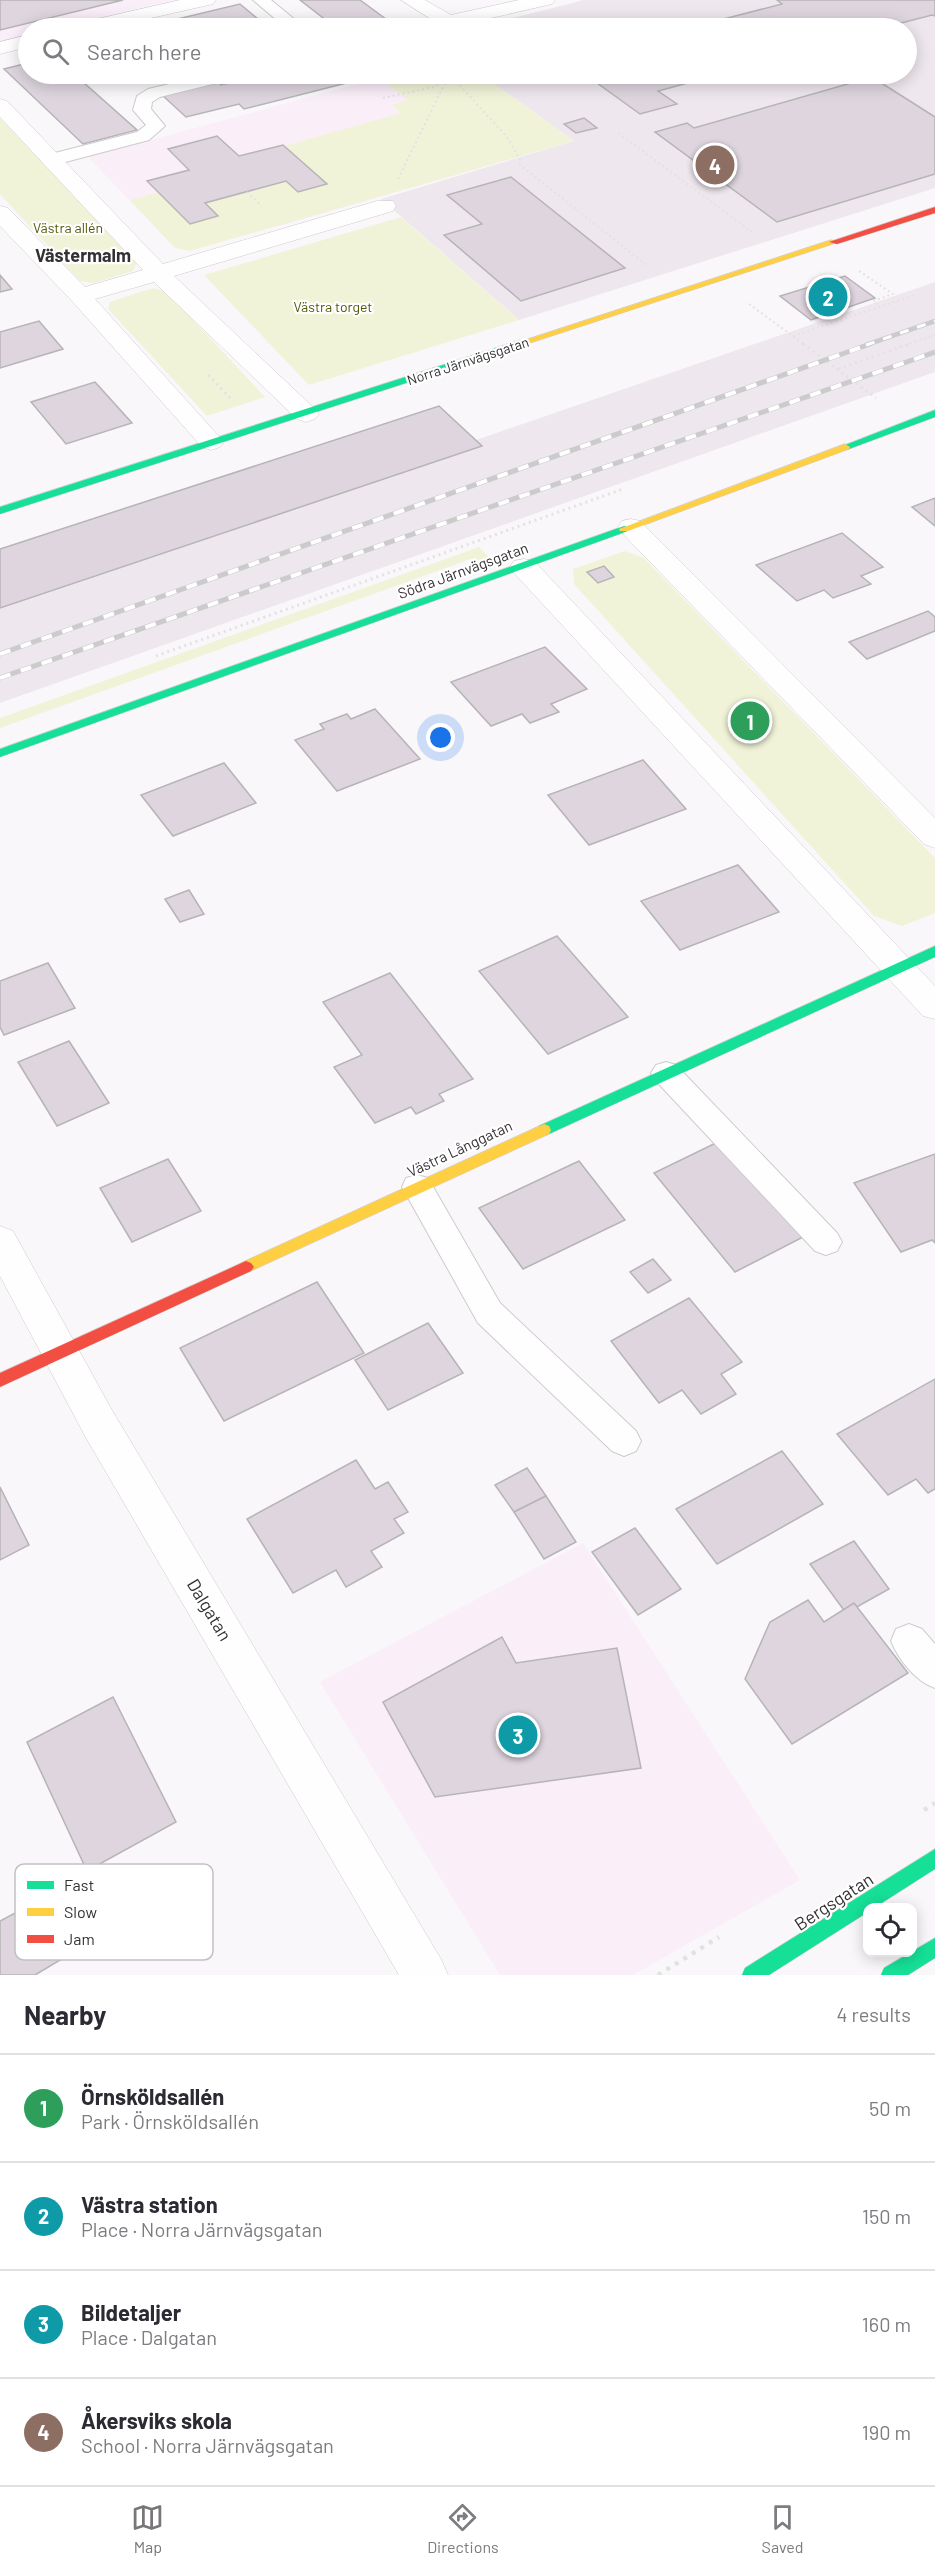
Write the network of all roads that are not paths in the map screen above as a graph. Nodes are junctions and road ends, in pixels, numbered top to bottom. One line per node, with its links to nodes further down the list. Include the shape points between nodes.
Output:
1 (206, 0): 5 (street)
2 (261, 0): 6 (lane)
3 (411, 0): 7 (street)
4 (545, 0): 8 (street)
5 (127, 18)
6 (284, 18)
7 (441, 18)
8 (479, 18)
9 (18, 44): 10 (street)
10 (0, 48)
11 (190, 84): 13 (lane, via 154,93 143,100 142,110 156,126 142,136)
12 (0, 105): 13 (street)
13 (54, 159): 17 (street)
14 (385, 206): 17 (street)
15 (935, 210): 20 (main road, Norra Järnvägsgatan)
16 (0, 213): 18 (street)
17 (158, 273): 18 (street); 20 (street)
18 (80, 297): 21 (street)
19 (935, 413): 23 (main road, Södra Järnvägsgatan)
20 (306, 414): 21 (main road, Norra Järnvägsgatan)
21 (211, 442): 22 (main road, Norra Järnvägsgatan)
22 (0, 511)
23 (631, 527): 24 (main road, Södra Järnvägsgatan); 26 (street)
24 (524, 567): 25 (main road, Södra Järnvägsgatan); 28 (street)
25 (0, 753)
26 (935, 837)
27 (935, 951): 28 (main road, Västra Långgatan)
28 (898, 967): 29 (street); 30 (main road, Västra Långgatan)
29 (935, 1007)
30 (666, 1073): 31 (main road, Västra Långgatan); 33 (lane)
31 (417, 1187): 34 (main road, Västra Långgatan); 36 (lane, via 489,1313)
32 (0, 1241): 34 (street, Dalgatan)
33 (826, 1242)
34 (59, 1352): 35 (main road, Västra Långgatan); 41 (street, Dalgatan)
35 (0, 1380)
36 (624, 1441)
37 (909, 1641): 38 (lane)
38 (935, 1671)
39 (935, 1858): 42 (main road, Bergsgatan)
40 (935, 1947): 43 (main road)
41 (425, 1975)
42 (752, 1975)
43 (891, 1975)

